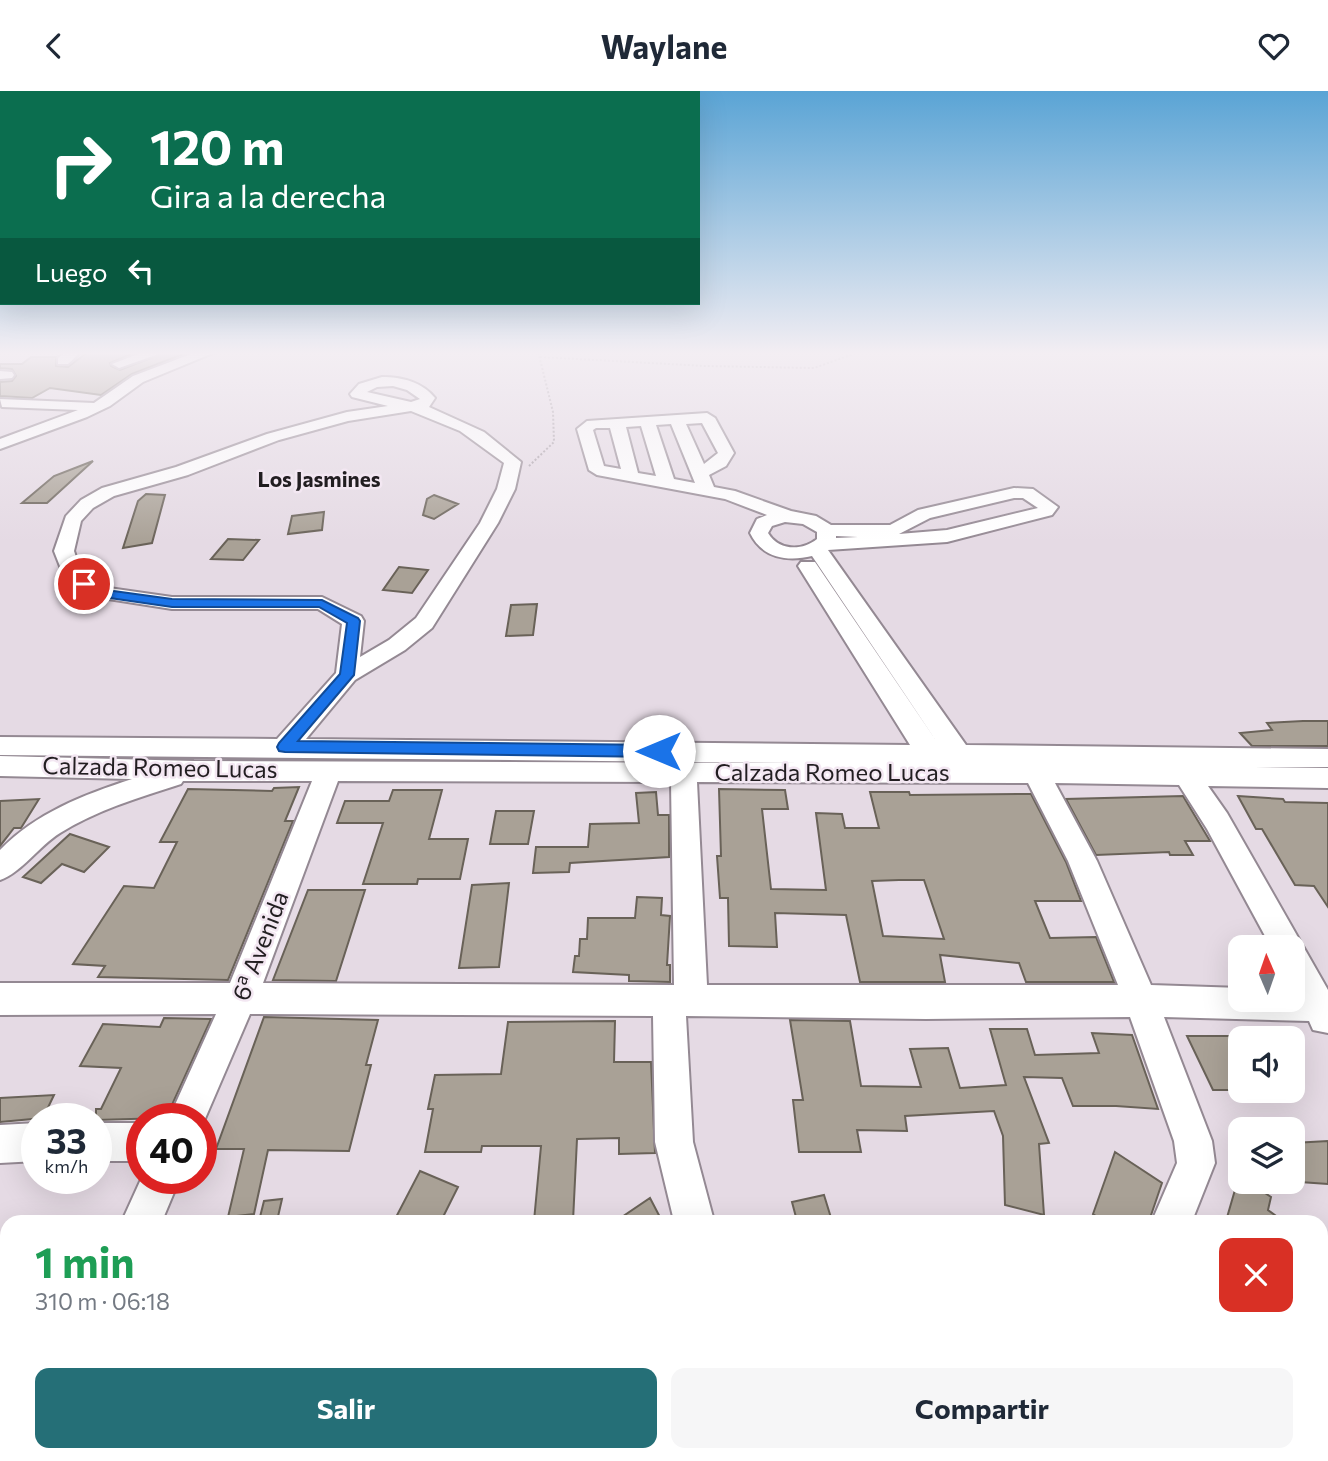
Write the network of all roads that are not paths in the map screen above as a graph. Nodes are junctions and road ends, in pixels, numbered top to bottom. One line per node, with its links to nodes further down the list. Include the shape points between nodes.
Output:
1 (77, 415): 7 (street)
2 (361, 415): 14 (street, via 245,446 182,471 108,492 72,520 64,551 72,575 96,592 172,603 322,603 354,621)
3 (437, 415): 14 (street, via 498,446 513,461 506,489 424,623)
4 (676, 419): 5 (street); 8 (street); 8 (street, via 707,418 726,453)
5 (647, 421): 6 (street); 10 (street)
6 (617, 423): 9 (street); 9 (street, via 587,426 595,468)
7 (0, 444)
8 (700, 474): 11 (street)
9 (631, 477): 10 (street)
10 (667, 484): 11 (street)
11 (708, 491): 12 (street)
12 (788, 516): 13 (street, via 806,519); 13 (street, via 764,523 760,538 771,547)
13 (816, 545): 13 (street, via 947,536 1048,507 1027,493 1014,493 924,515 896,529); 17 (street); 18 (street)
14 (347, 675): 16 (street)
15 (0, 746): 16 (street, Calzada Romeo Lucas)
16 (285, 747): 17 (street, Calzada Romeo Lucas)
17 (928, 753): 18 (street, Calzada Romeo Lucas)
18 (958, 754): 19 (street, Calzada Romeo Lucas)
19 (1328, 758)
20 (0, 766): 21 (street, Calzada Romeo Lucas)
21 (194, 771): 22 (street, Calzada Romeo Lucas); 27 (street, via 118,793 74,812 34,835)
22 (329, 771): 23 (street, Calzada Romeo Lucas); 30 (street, 6ª Avenida)
23 (684, 773): 24 (street, Calzada Romeo Lucas); 32 (street)
24 (1036, 773): 25 (street, Calzada Romeo Lucas); 33 (street, via 1066,824)
25 (1187, 776): 26 (street, Calzada Romeo Lucas); 28 (street)
26 (1328, 778)
27 (0, 868)
28 (1281, 935)
29 (1306, 981): 34 (street)
30 (241, 997): 31 (street); 32 (street); 35 (street, 6ª Avenida)
31 (0, 999)
32 (680, 1000): 33 (street); 40 (street, via 674,1142)
33 (1140, 1001): 34 (street); 41 (street, via 1193,1141 1196,1163)
34 (1324, 1012)
35 (194, 1103)
36 (21, 1143): 37 (street)
37 (0, 1144)
38 (154, 1194): 39 (street)
39 (145, 1215)
40 (692, 1215)
41 (1174, 1215)

